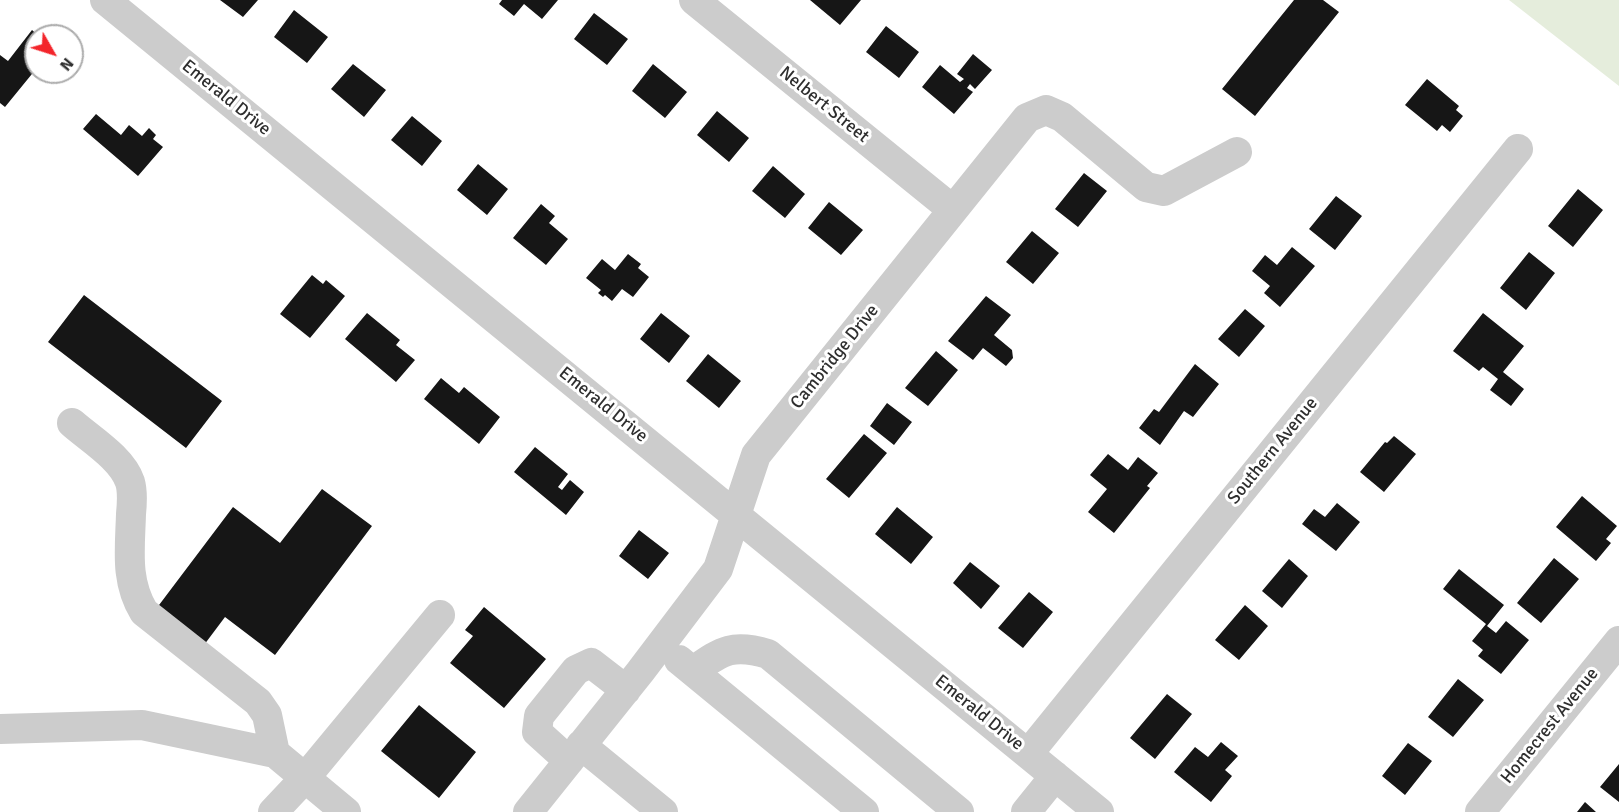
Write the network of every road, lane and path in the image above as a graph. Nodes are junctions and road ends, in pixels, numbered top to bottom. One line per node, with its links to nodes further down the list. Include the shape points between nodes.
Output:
1 (105, 0): 7 (street, Emerald Drive)
2 (694, 0): 5 (street, Nelbert Street)
3 (1518, 149): 16 (street, Southern Avenue)
4 (1237, 152): 5 (street, Cambridge Drive, via 1164,191 1154,190 1062,117 1038,111 1027,118)
5 (953, 210): 7 (street, Cambridge Drive, via 756,455)
6 (72, 423): 14 (street, via 117,461 130,481 129,576 144,612 258,702 267,715)
7 (736, 514): 10 (street, Cambridge Drive, via 718,569); 16 (street, Emerald Drive)
8 (440, 615): 18 (street)
9 (1619, 641): 27 (street, Homecrest Avenue)
10 (661, 644): 11 (street); 12 (street, Cambridge Drive)
11 (693, 671): 23 (street); 24 (street, via 721,651 750,648 768,654)
12 (626, 690): 15 (street, Cambridge Drive); 15 (street, via 591,663 576,669 538,716 537,732)
13 (0, 729): 14 (street, via 142,724)
14 (274, 753): 18 (street)
15 (575, 753): 21 (street, Cambridge Drive); 22 (street)
16 (1028, 754): 17 (street, Emerald Drive)
17 (1055, 776): 25 (street); 26 (street, Emerald Drive)
18 (305, 778): 19 (street); 20 (street)
19 (273, 812)
20 (346, 812)
21 (528, 812)
22 (663, 812)
23 (864, 812)
24 (959, 812)
25 (1026, 812)
26 (1099, 812)
27 (1480, 812)

